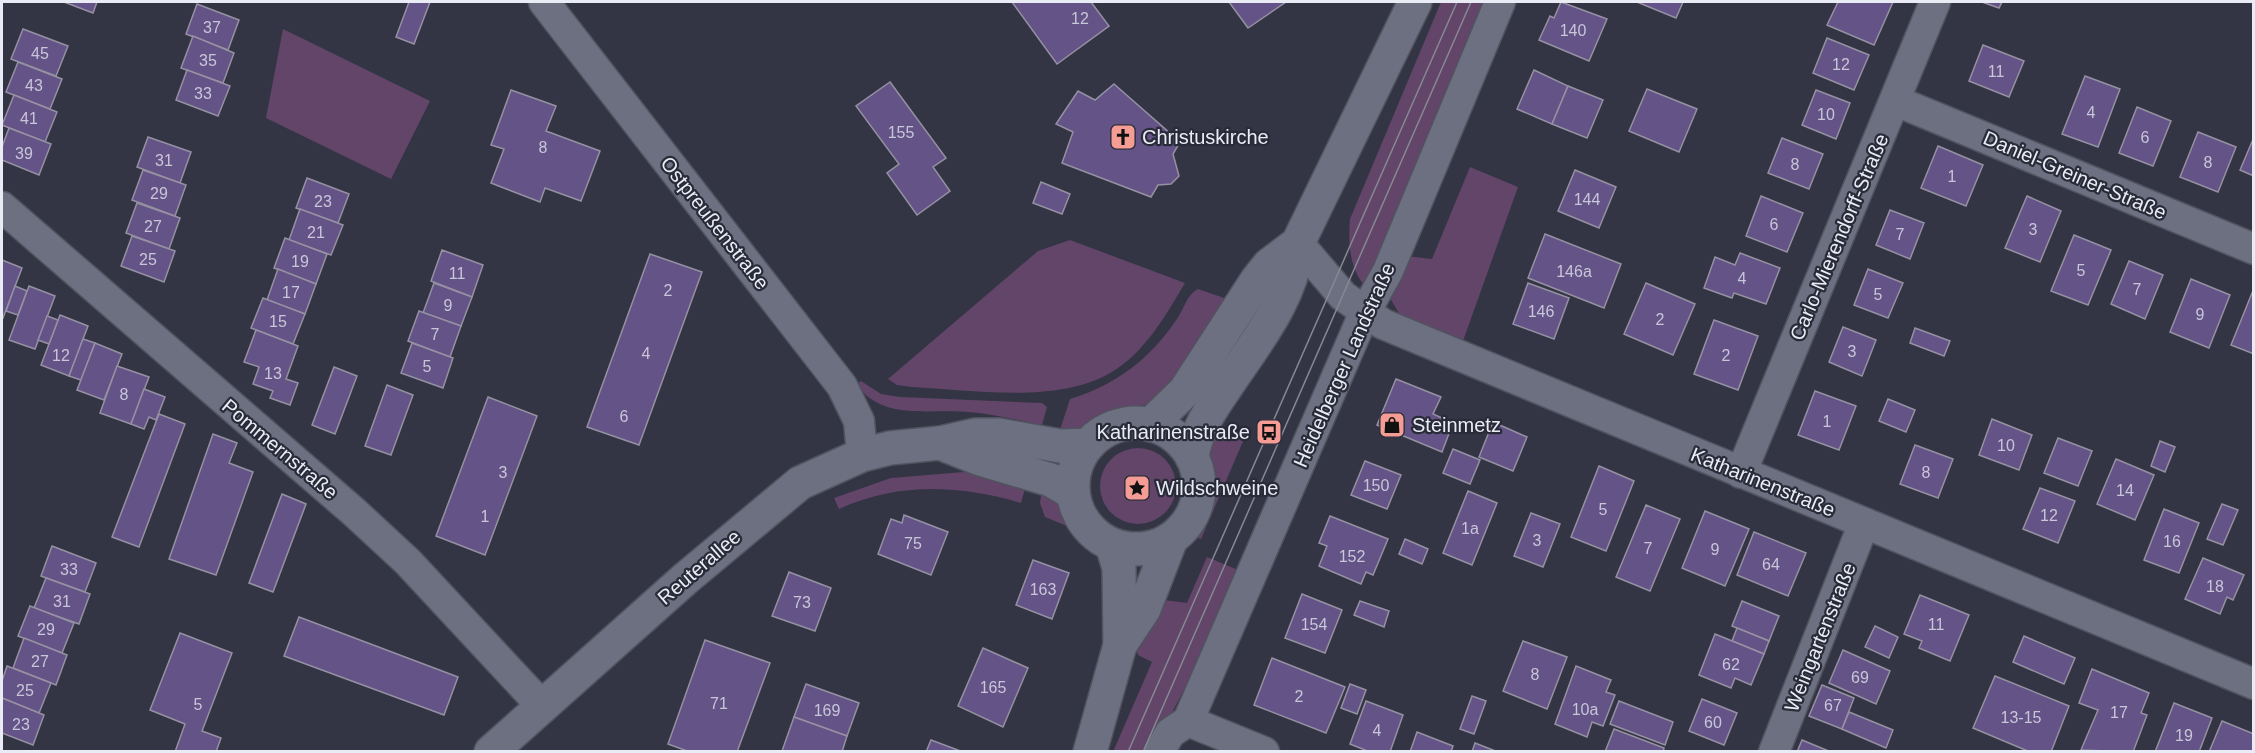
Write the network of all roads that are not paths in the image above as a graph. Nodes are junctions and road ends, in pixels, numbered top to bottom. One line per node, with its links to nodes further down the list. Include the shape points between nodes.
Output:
1 (544, 2): 13 (street, Ostpreußenstraße, via 842,386 855,408)
2 (1415, 2): 7 (street)
3 (1500, 2): 9 (street, Heidelberger Landstraße, via 1388,271)
4 (1935, 2): 5 (street, Carlo-Mierendorff-Straße)
5 (1896, 101): 8 (street, Daniel-Greiner-Straße); 15 (street, Carlo-Mierendorff-Straße)
6 (2, 207): 22 (street, Pommernstraße, via 354,512 408,562)
7 (1298, 243): 9 (street, Katharinenstraße, via 1343,296); 10 (street, via 1269,265 1185,391); 14 (street, via 1294,272 1282,299 1208,413)
8 (2253, 249)
9 (1364, 314): 15 (street, Katharinenstraße); 23 (street, Heidelberger Landstraße)
10 (1150, 424): 12 (street, via 1116,426); 14 (street, via 1175,436)
11 (940, 443): 12 (street, Reuterallee, via 975,435 999,435 1060,446); 13 (street, Reuterallee); 16 (street, Reuterallee, via 1051,480)
12 (1088, 445): 16 (street, via 1079,459)
13 (862, 455): 22 (street, Reuterallee, via 784,494)
14 (1192, 457): 18 (street, via 1199,494 1185,527)
15 (1741, 473): 17 (street, Katharinenstraße)
16 (1073, 493): 19 (street, via 1087,525)
17 (1864, 523): 21 (street, Katharinenstraße); 28 (street, Weingartenstraße)
18 (1171, 539): 19 (street, via 1144,549); 20 (street, via 1144,609)
19 (1112, 545): 20 (street, via 1119,568)
20 (1120, 645): 25 (street)
21 (2253, 684)
22 (542, 706): 24 (street, Reuterallee)
23 (1188, 721): 26 (street, Heidelberger Landstraße, via 1170,733); 27 (street)
24 (491, 752)
25 (1090, 752)
26 (1160, 752)
27 (1264, 752)
28 (1774, 752)

